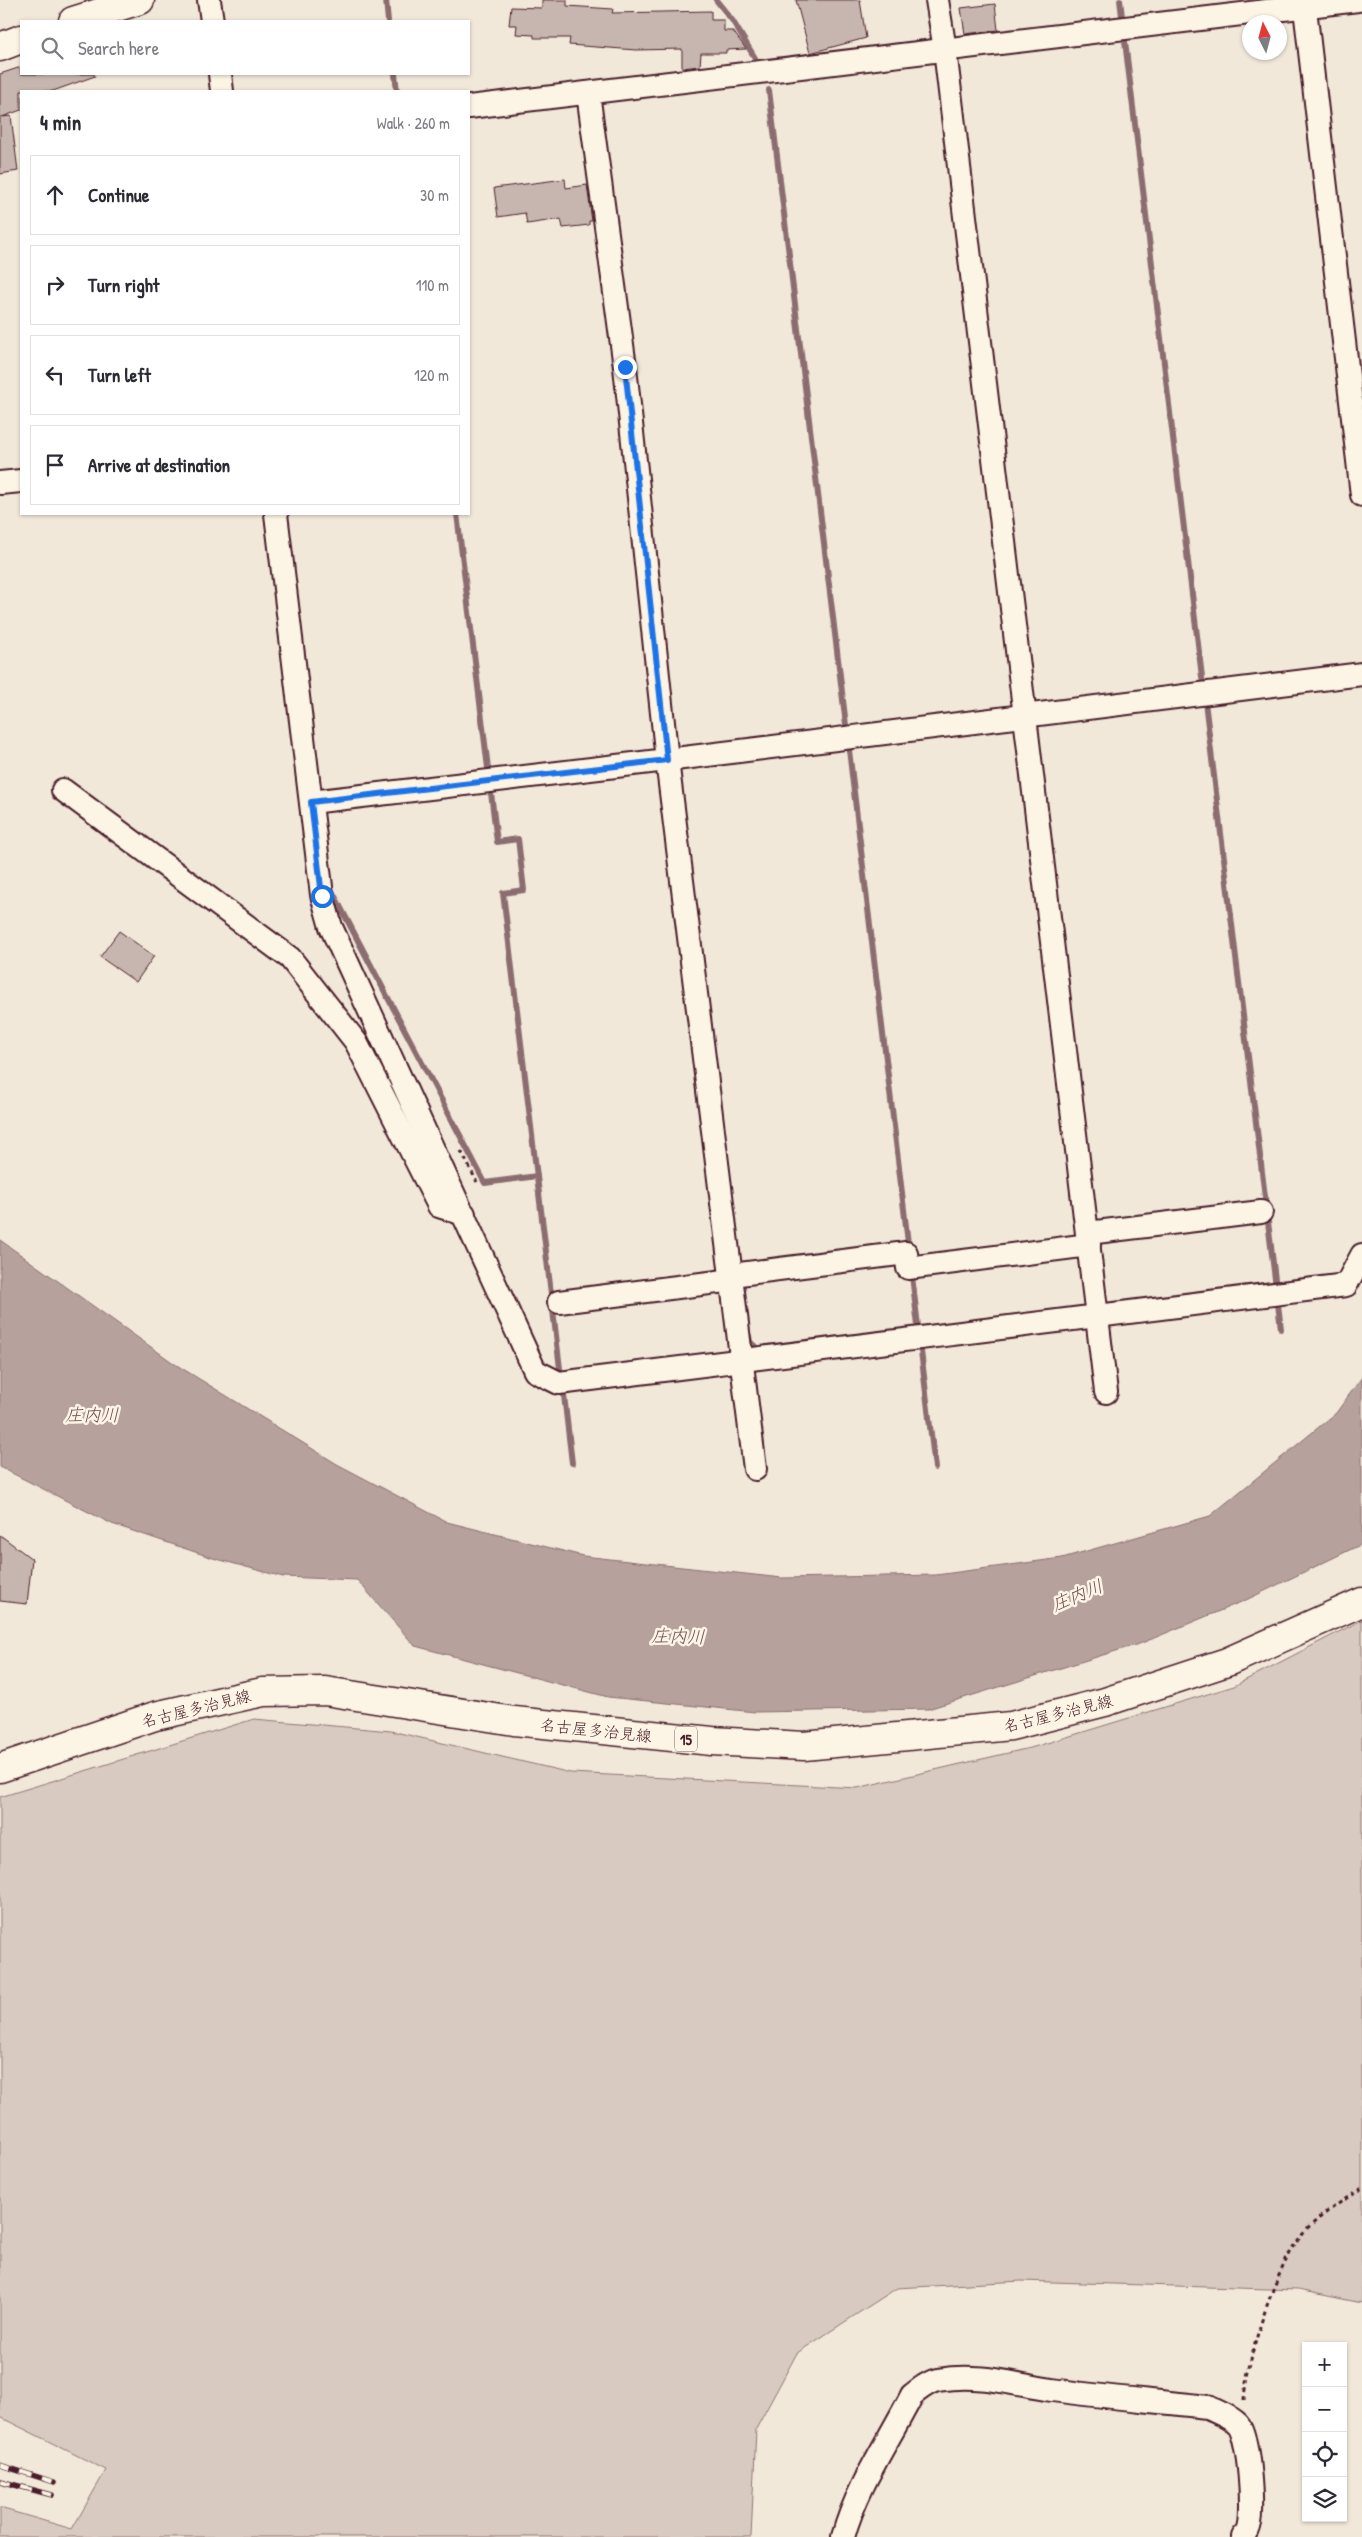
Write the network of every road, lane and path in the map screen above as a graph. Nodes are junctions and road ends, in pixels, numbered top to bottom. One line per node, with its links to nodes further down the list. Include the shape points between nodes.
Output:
1 (140, 0): 6 (main road)
2 (210, 0): 7 (street)
3 (937, 0): 10 (street)
4 (1358, 0): 5 (street)
5 (1304, 3): 10 (street); 17 (street)
6 (76, 20)
7 (212, 20)
8 (20, 39): 9 (main road)
9 (0, 47)
10 (945, 50): 13 (street); 20 (street)
11 (220, 75): 12 (street)
12 (222, 90)
13 (588, 93): 14 (street); 21 (street, via 625,367)
14 (470, 107)
15 (20, 481): 16 (street)
16 (0, 483)
17 (1362, 495)
18 (276, 515): 23 (street)
19 (1362, 674): 20 (street)
20 (1025, 715): 21 (street); 26 (street)
21 (667, 760): 23 (street); 28 (street)
22 (63, 790): 25 (street, via 290,958 356,1042 439,1206)
23 (311, 802): 25 (street, via 322,896 331,928)
24 (1261, 1212): 26 (street)
25 (464, 1214): 31 (street, via 535,1371 559,1383)
26 (1088, 1239): 28 (street, via 908,1268 906,1254); 30 (street)
27 (1362, 1256): 30 (street, via 1346,1285)
28 (733, 1278): 29 (street); 31 (street)
29 (559, 1302)
30 (1098, 1317): 31 (street); 32 (street)
31 (743, 1360): 33 (street)
32 (1106, 1392)
33 (755, 1469)
34 (1362, 1602): 35 (main road, 名古屋多治見線 / 15, via 1228,1662 1105,1702 1011,1726 804,1746 721,1742 514,1721 325,1691 263,1692 155,1716)
35 (0, 1768)
36 (1362, 2188): 37 (path, via 1331,2208 1302,2235 1275,2284 1253,2349)
37 (1239, 2425): 38 (street, via 1208,2407 1049,2390 1006,2380 937,2380 912,2395 862,2485); 39 (street, via 1245,2437 1250,2487 1248,2532)
38 (843, 2537)
39 (1243, 2537)

